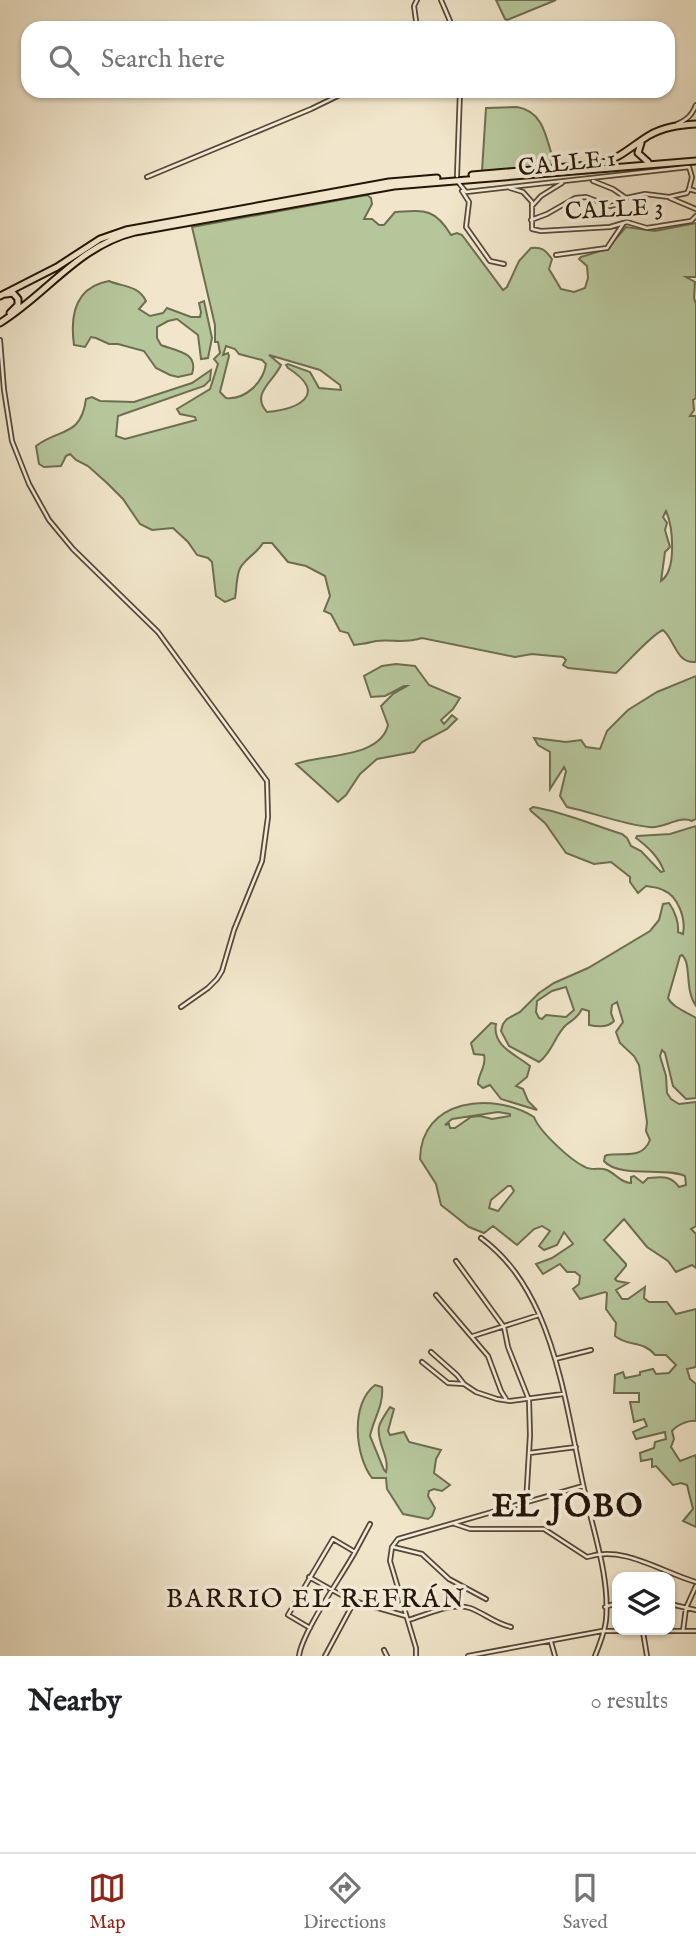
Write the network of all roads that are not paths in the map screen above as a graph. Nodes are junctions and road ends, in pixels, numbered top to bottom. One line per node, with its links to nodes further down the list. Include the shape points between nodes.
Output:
1 (417, 0): 3 (street)
2 (441, 0): 4 (street)
3 (417, 21)
4 (450, 21)
5 (334, 98): 13 (street)
6 (460, 98): 17 (street)
7 (696, 105): 9 (street, via 687,120)
8 (696, 124): 9 (highway)
9 (670, 127): 10 (highway)
10 (642, 140): 12 (highway, via 638,153); 17 (highway, via 600,164)
11 (696, 161): 12 (highway)
12 (652, 164): 17 (highway)
13 (147, 177)
14 (694, 178): 15 (street, CALLE 1, via 689,167); 19 (street)
15 (586, 180): 16 (street, CALLE 1); 22 (street)
16 (565, 181): 18 (street, CALLE 1); 23 (street)
17 (458, 182): 18 (street, CALLE 1, via 466,192); 29 (street, via 469,202 466,227 490,261); 30 (highway, via 389,182 133,229 100,240); 31 (highway, via 382,188 126,234 84,254)
18 (509, 188): 23 (street, via 523,192)
19 (689, 189): 20 (street); 21 (street)
20 (696, 191)
21 (669, 197): 22 (street, via 645,194); 24 (street)
22 (626, 198): 26 (street, via 610,206 575,198)
23 (532, 206): 26 (street)
24 (696, 209)
25 (696, 216): 27 (street, CALLE 3, via 691,221 648,228)
26 (531, 220): 27 (street, CALLE 3, via 531,229 541,231)
27 (623, 225): 28 (street, via 607,248)
28 (556, 255)
29 (504, 264)
30 (2, 295): 31 (highway, via 15,295 19,302)
31 (0, 322)
32 (0, 340): 33 (street, via 12,440 49,520 158,632 267,781 262,861 222,971 208,988)
33 (180, 1007)
34 (481, 1238): 37 (street, via 511,1264)
35 (456, 1261): 38 (street)
36 (436, 1295): 39 (street)
37 (539, 1315): 38 (street); 42 (street)
38 (504, 1327): 39 (street); 46 (street)
39 (473, 1336): 47 (street, via 488,1356)
40 (591, 1350): 42 (street)
41 (431, 1352): 44 (street)
42 (555, 1359): 45 (street)
43 (422, 1362): 44 (street, via 448,1383)
44 (464, 1384): 47 (street)
45 (563, 1394): 46 (street); 48 (street)
46 (528, 1398): 47 (street); 49 (street)
47 (506, 1399)
48 (576, 1447): 49 (street); 50 (street)
49 (529, 1453): 51 (street)
50 (583, 1486): 51 (street); 56 (street)
51 (526, 1503): 53 (street)
52 (370, 1524): 55 (street)
53 (453, 1524): 54 (street, via 402,1537); 56 (street, via 470,1529 544,1529 587,1557)
54 (392, 1547): 60 (street, via 422,1555 449,1579); 67 (street, via 390,1561)
55 (355, 1552): 57 (street, via 333,1539); 59 (street)
56 (599, 1553): 58 (street, via 646,1562); 64 (street)
57 (309, 1577): 59 (street); 69 (street, via 289,1617)
58 (696, 1584): 65 (street)
59 (333, 1591): 61 (street); 69 (street)
60 (486, 1599)
61 (354, 1602): 67 (street); 81 (street)
62 (612, 1604): 64 (street)
63 (675, 1605): 65 (street)
64 (605, 1606): 70 (street)
65 (685, 1608): 66 (street); 73 (street)
66 (696, 1610)
67 (407, 1618): 68 (street, via 458,1607); 83 (street)
68 (511, 1627)
69 (310, 1628): 80 (street)
70 (602, 1631): 71 (street); 76 (street); 86 (street)
71 (612, 1631)
72 (675, 1631): 73 (street)
73 (683, 1631): 74 (street)
74 (696, 1631)
75 (644, 1635): 87 (street)
76 (551, 1642): 78 (street); 85 (street)
77 (384, 1650): 82 (street)
78 (498, 1654): 79 (street)
79 (481, 1655): 84 (street)
80 (299, 1656)
81 (325, 1656)
82 (387, 1656)
83 (416, 1656)
84 (468, 1656)
85 (555, 1656)
86 (595, 1656)
87 (647, 1656)

